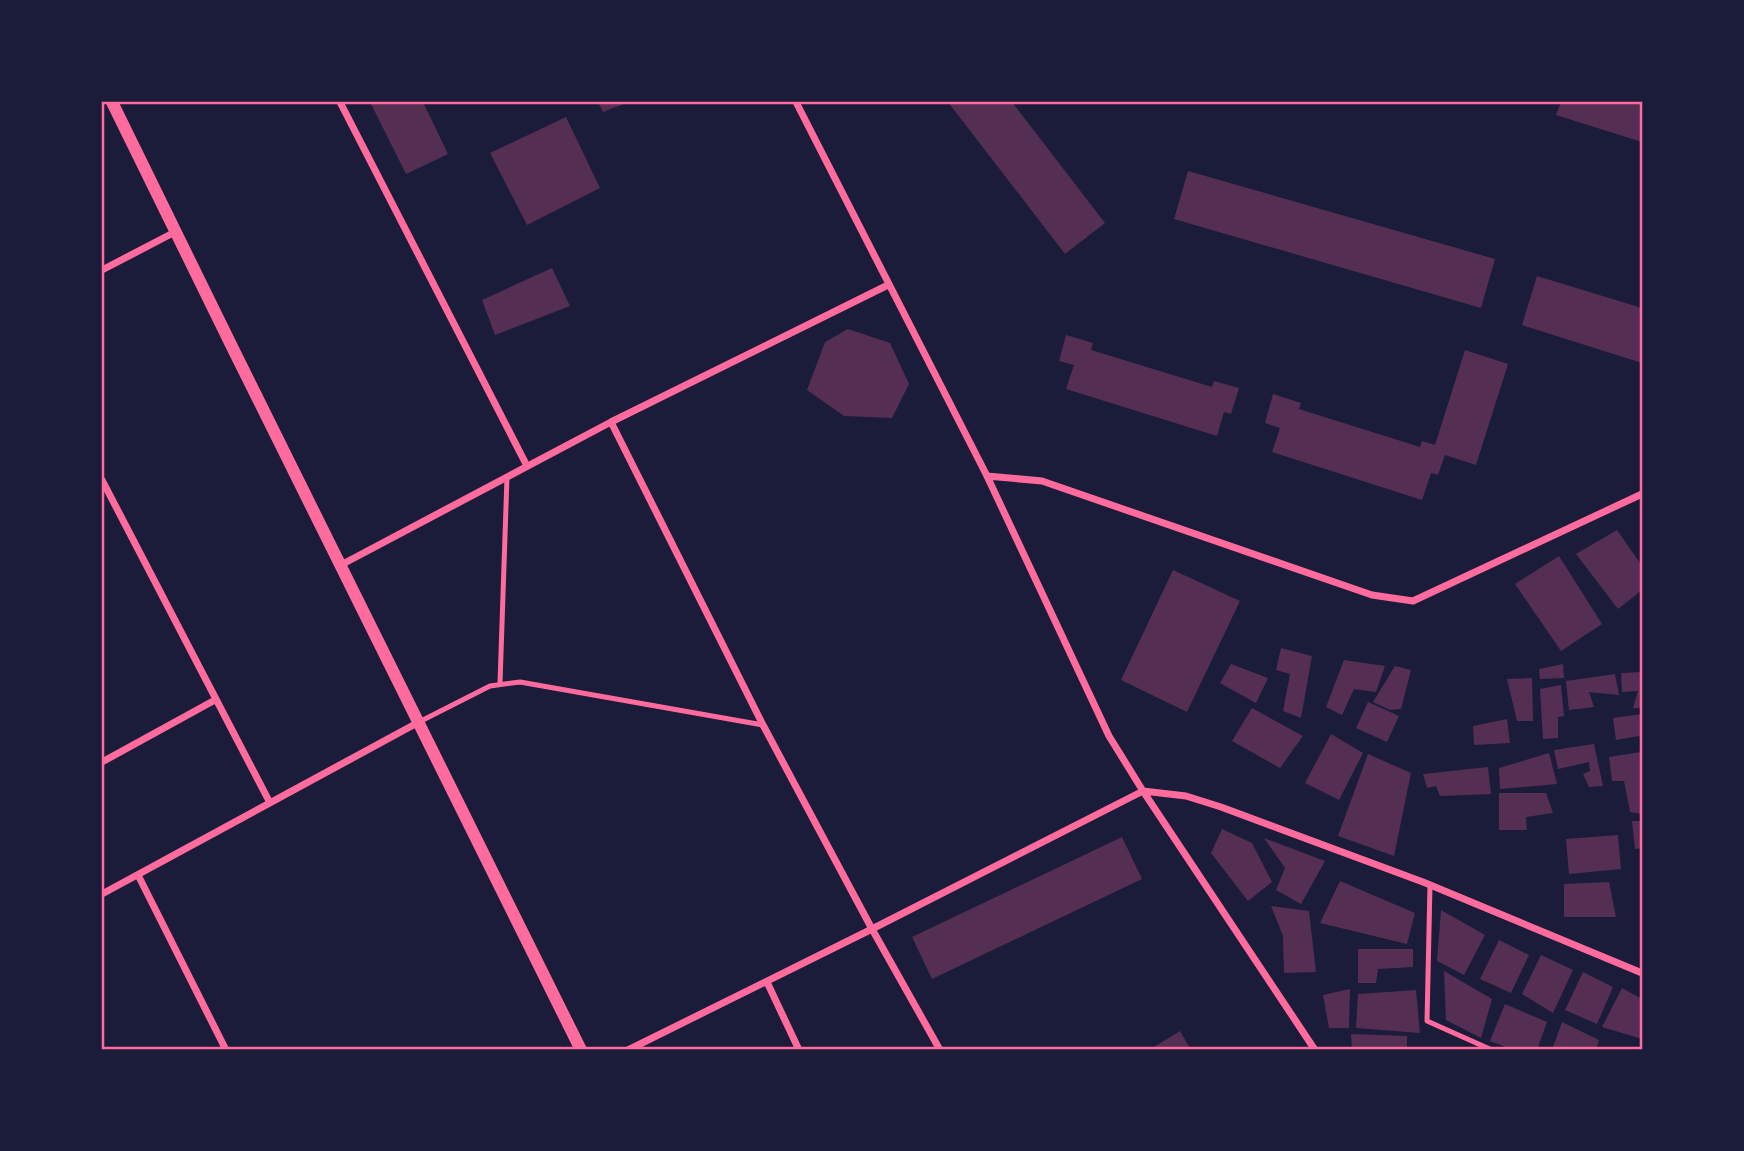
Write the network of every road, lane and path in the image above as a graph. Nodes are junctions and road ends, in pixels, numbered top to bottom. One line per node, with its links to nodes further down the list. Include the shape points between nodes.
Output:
1 (112, 102): 4 (street)
2 (340, 102): 8 (street)
3 (796, 102): 6 (street)
4 (176, 232): 5 (street); 13 (street)
5 (102, 270)
6 (888, 285): 7 (street); 9 (street)
7 (611, 422): 8 (street); 17 (street)
8 (527, 466): 10 (street)
9 (987, 476): 12 (street, via 1042,481 1372,595 1413,601); 19 (street, via 1109,736)
10 (507, 477): 13 (street); 14 (lane)
11 (102, 480): 15 (street)
12 (1643, 494)
13 (339, 566): 16 (street)
14 (500, 683): 16 (lane); 17 (lane, via 520,682)
15 (215, 699): 18 (street); 20 (street)
16 (419, 722): 20 (street); 28 (street)
17 (762, 725): 24 (street)
18 (102, 762)
19 (1143, 791): 22 (street, via 1186,796); 24 (street); 32 (street)
20 (269, 801): 21 (street)
21 (138, 875): 23 (street); 27 (street)
22 (1430, 885): 25 (street); 33 (lane, via 1427,1021)
23 (102, 894)
24 (872, 929): 26 (street); 31 (street)
25 (1643, 973)
26 (767, 982): 29 (street); 30 (street)
27 (226, 1049)
28 (581, 1049)
29 (628, 1049)
30 (799, 1049)
31 (940, 1049)
32 (1315, 1049)
33 (1492, 1049)

